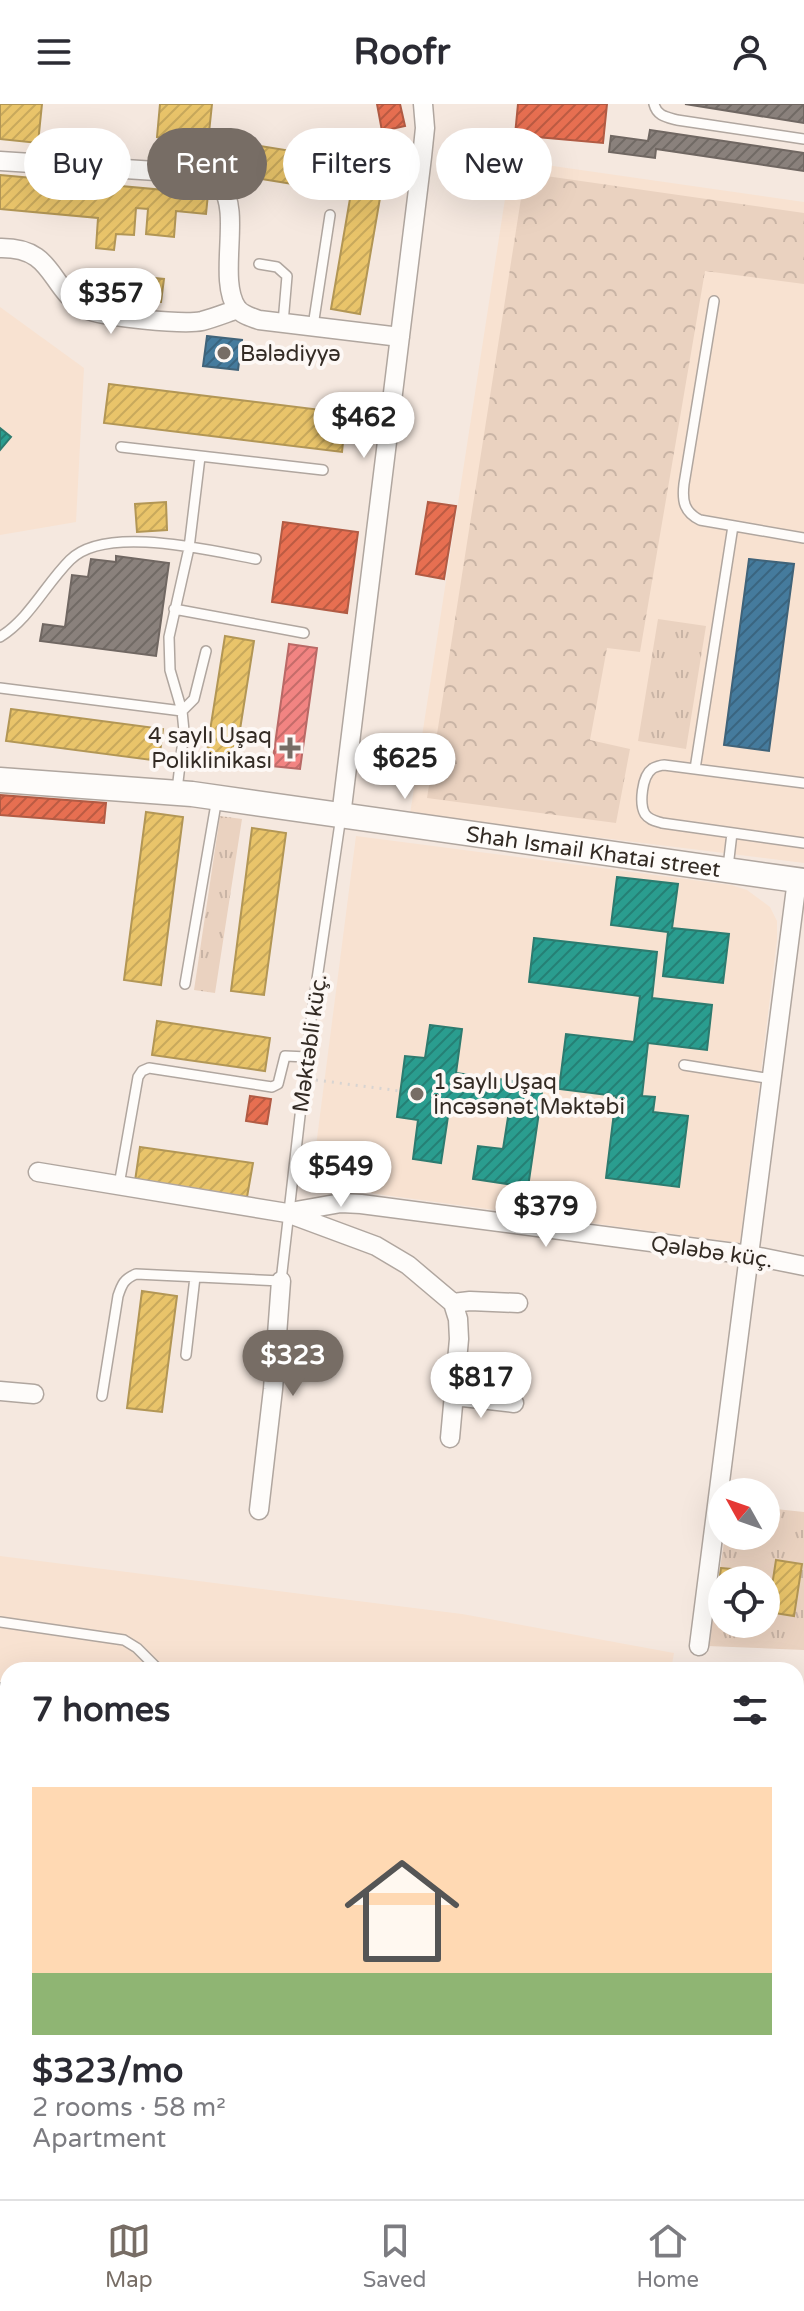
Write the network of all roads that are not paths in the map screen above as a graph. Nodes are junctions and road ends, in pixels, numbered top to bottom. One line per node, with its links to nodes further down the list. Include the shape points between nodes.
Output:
1 (423, 104): 12 (street, via 425,128)
2 (654, 104): 3 (lane, via 663,116 677,120)
3 (804, 139)
4 (0, 161): 9 (street, via 187,173 214,181 229,205 230,278)
5 (330, 215): 11 (lane)
6 (0, 248): 9 (street, via 33,253 88,310 176,322 201,321)
7 (259, 264): 10 (lane, via 277,267 287,276)
8 (714, 301): 16 (lane, via 683,497 691,516)
9 (238, 309): 10 (street, via 259,320)
10 (283, 323): 11 (street)
11 (313, 326): 12 (street)
12 (400, 337): 31 (street)
13 (121, 447): 14 (lane)
14 (200, 457): 15 (lane); 18 (lane)
15 (323, 470)
16 (733, 526): 17 (lane); 26 (lane)
17 (804, 538)
18 (189, 548): 19 (lane); 20 (lane); 22 (lane, via 109,542 85,549)
19 (256, 559)
20 (174, 609): 21 (lane); 25 (lane, via 168,655)
21 (304, 633)
22 (0, 637)
23 (206, 651): 25 (lane, via 194,699)
24 (0, 688): 25 (lane)
25 (182, 711): 29 (lane)
26 (695, 769): 28 (lane); 32 (lane, via 652,768 645,782 645,814 662,823)
27 (0, 780): 29 (street, Shah Ismail Khatai street)
28 (804, 783)
29 (177, 793): 30 (street, Shah Ismail Khatai street)
30 (217, 798): 31 (street, Shah Ismail Khatai street); 36 (lane)
31 (341, 816): 34 (street, Shah Ismail Khatai street); 37 (lane, Məktəbli küç.)
32 (732, 833): 33 (lane); 34 (lane)
33 (804, 843)
34 (727, 870): 35 (street, Shah Ismail Khatai street)
35 (801, 880): 39 (street)
36 (185, 984)
37 (307, 1057): 41 (lane, via 285,1056 278,1084 272,1087 142,1071); 42 (lane, Məktəbli küç.)
38 (684, 1065): 39 (lane)
39 (772, 1079): 43 (street)
40 (38, 1172): 41 (street)
41 (119, 1185): 42 (street)
42 (287, 1213): 43 (street, Qələbə küç., via 361,1204); 46 (lane, Məktəbli küç.); 47 (street, via 376,1246)
43 (750, 1255): 44 (street, Qələbə küç.); 58 (street)
44 (804, 1266)
45 (195, 1277): 46 (lane); 49 (lane); 52 (lane, via 136,1274 122,1282)
46 (281, 1281): 56 (street)
47 (453, 1303): 48 (street); 53 (street, via 459,1339)
48 (518, 1303)
49 (186, 1355)
50 (0, 1391): 51 (street)
51 (34, 1394)
52 (102, 1396)
53 (454, 1396): 54 (street); 55 (street)
54 (514, 1403)
55 (450, 1438)
56 (259, 1510)
57 (0, 1622): 59 (lane, via 124,1640)
58 (699, 1646)
59 (151, 1662)

